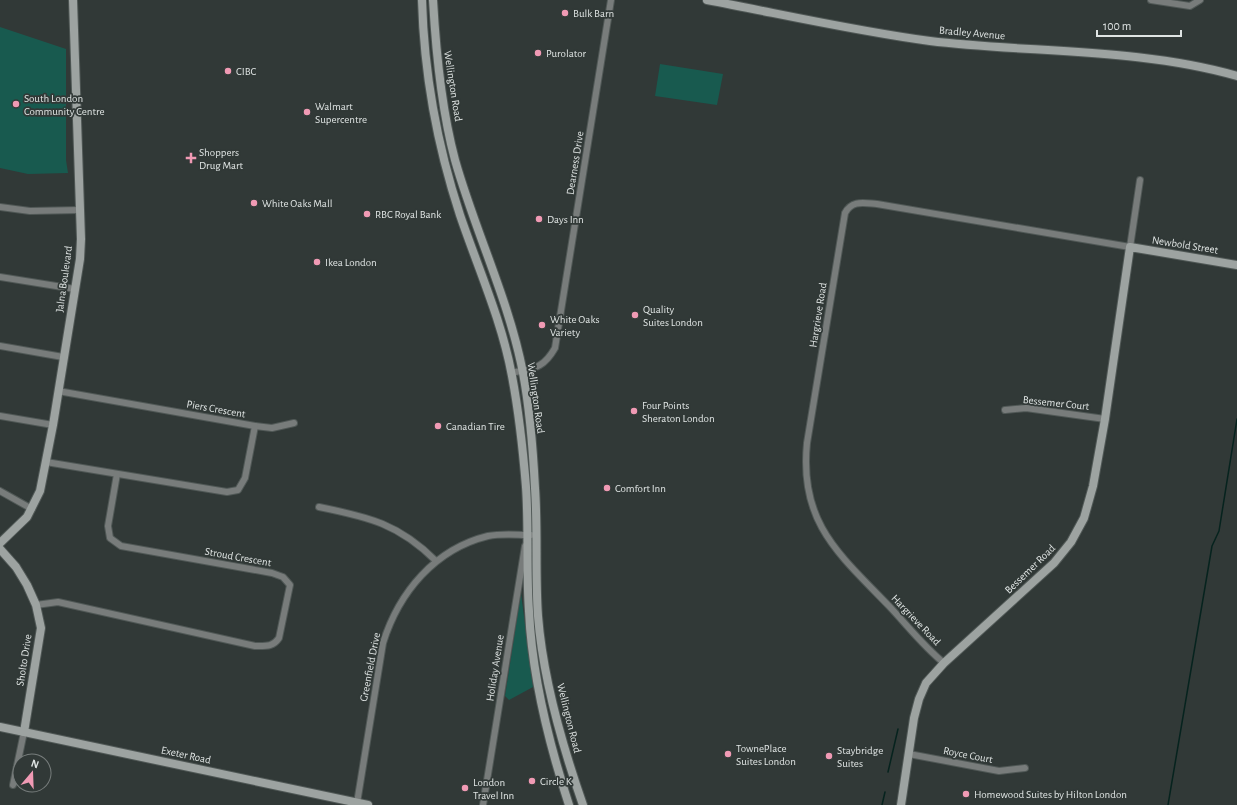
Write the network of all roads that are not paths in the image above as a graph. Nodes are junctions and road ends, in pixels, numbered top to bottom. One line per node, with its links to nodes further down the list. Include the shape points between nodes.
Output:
1 (73, 0): 14 (main road, Jalna Boulevard)
2 (422, 0): 11 (main road, Wellington Road, via 430,93)
3 (433, 0): 10 (main road, Wellington Road, via 441,89)
4 (611, 0): 21 (street, Dearness Drive, via 555,348 548,362)
5 (707, 0): 8 (main road, Bradley Avenue)
6 (1151, 0): 7 (street, via 1190,6)
7 (1200, 0)
8 (729, 2): 9 (main road, Bradley Avenue, via 773,14 931,41 1166,62)
9 (1237, 76)
10 (454, 154): 11 (main road); 21 (main road, Wellington Road)
11 (443, 158): 22 (main road, Wellington Road)
12 (1140, 180): 15 (street)
13 (0, 207): 14 (street, via 30,212)
14 (80, 210): 18 (main road, Jalna Boulevard, via 80,259)
15 (1130, 247): 16 (main road, Newbold Street); 26 (main road, Bessemer Road); 41 (street, Hargrieve Road, via 877,204 857,202 848,206 807,443 805,467 808,493 818,522 834,548)
16 (1237, 264)
17 (0, 277): 18 (street)
18 (75, 289): 20 (main road, Jalna Boulevard)
19 (0, 346): 20 (street)
20 (63, 357): 23 (main road, Jalna Boulevard)
21 (522, 370): 22 (street, Dearness Drive); 36 (main road, Wellington Road, via 532,448)
22 (511, 372): 35 (main road, Wellington Road, via 521,436)
23 (58, 391): 28 (main road, Jalna Boulevard); 29 (street, Piers Crescent)
24 (1006, 410): 26 (street, Bessemer Court, via 1026,408)
25 (0, 416): 28 (street)
26 (1105, 419): 41 (main road, Bessemer Road, via 1090,499 1084,518 1071,542 1054,563)
27 (294, 423): 29 (street, via 272,428)
28 (53, 425): 30 (main road, Jalna Boulevard)
29 (255, 426): 31 (street, Piers Crescent, via 245,478 238,490 227,492)
30 (46, 462): 31 (street, Piers Crescent); 34 (main road, Jalna Boulevard, via 40,491)
31 (117, 474): 40 (street, Stroud Crescent, via 108,526 110,538 121,546 283,577 290,585 276,643 255,646 58,602)
32 (0, 491): 34 (street)
33 (319, 506): 39 (street, via 384,523 419,544)
34 (32, 509): 37 (main road, Jalna Boulevard)
35 (527, 535): 36 (street, Greenfield Drive); 39 (street, Greenfield Drive, via 510,533 488,536 458,548); 47 (main road, Wellington Road, via 529,612 537,674); 50 (street, Holiday Avenue)
36 (536, 535): 53 (main road, Wellington Road, via 538,617 546,673 561,738)
37 (0, 543)
38 (0, 549): 40 (main road, Sholto Drive, via 16,567)
39 (436, 561): 48 (street, Greenfield Drive, via 413,583 389,624 383,643)
40 (36, 605): 43 (main road, Sholto Drive, via 41,628)
41 (944, 663): 45 (main road, Bessemer Road, via 926,683 919,699)
42 (0, 727): 43 (main road, Exeter Road)
43 (24, 732): 44 (street, Sholto Drive); 48 (main road, Exeter Road)
44 (20, 753)
45 (909, 754): 46 (street, Royce Court, via 999,771); 54 (main road, Bessemer Road)
46 (1024, 768)
47 (560, 775): 51 (main road, Wellington Road); 52 (main road)
48 (357, 803): 49 (main road, Exeter Road)
49 (368, 805)
50 (483, 805)
51 (569, 805)
52 (574, 805)
53 (584, 805)
54 (901, 805)

